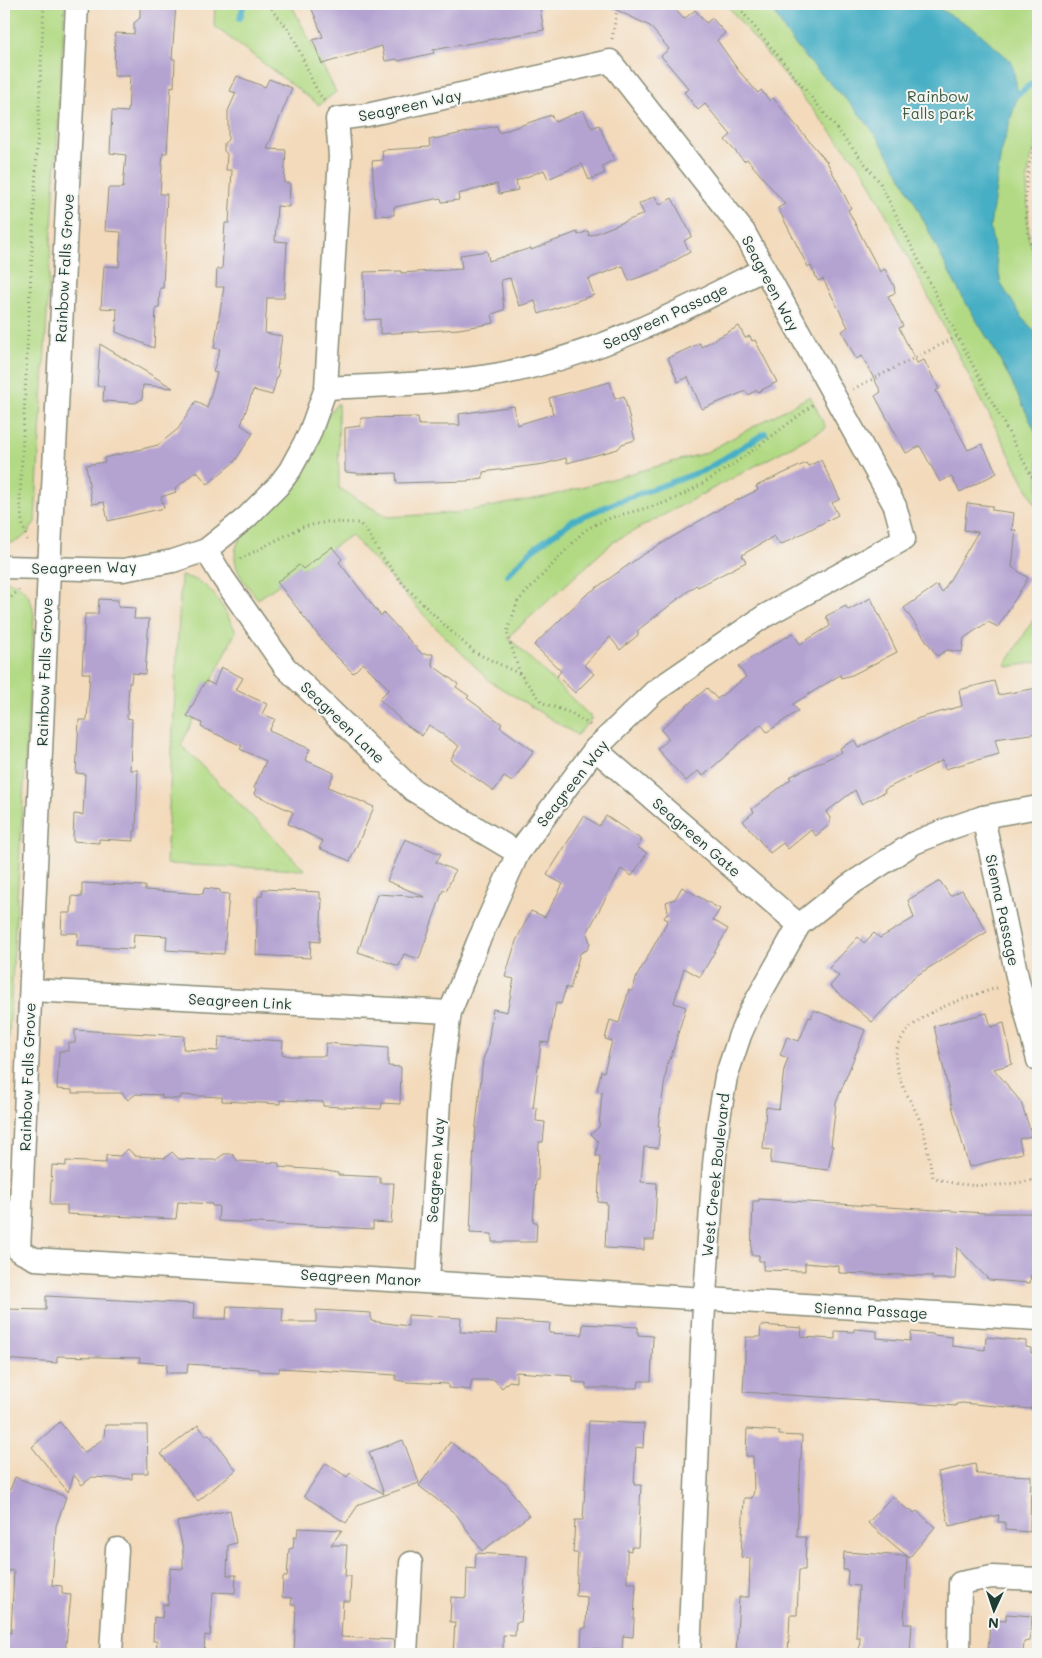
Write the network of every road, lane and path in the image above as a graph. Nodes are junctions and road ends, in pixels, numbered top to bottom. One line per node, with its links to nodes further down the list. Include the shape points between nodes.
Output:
1 (44, 4): 18 (path, via 20,498)
2 (77, 4): 22 (street, Rainbow Falls Grove)
3 (270, 4): 9 (path, via 287,27 317,92)
4 (618, 4): 8 (path)
5 (736, 4): 13 (path, via 879,181)
6 (1034, 4): 7 (path)
7 (1038, 6)
8 (612, 39)
9 (325, 102)
10 (1038, 139): 11 (path, via 1026,184 1029,240)
11 (1038, 261)
12 (764, 269): 14 (street, Seagreen Passage, via 629,336 549,362 463,379); 14 (street, Seagreen Way, via 744,232 610,61 337,119 340,156); 27 (street, Seagreen Way, via 894,506 904,538 763,617 655,691)
13 (958, 336): 15 (path); 17 (path)
14 (326, 388): 19 (street, Seagreen Way, via 309,435 290,470 246,518)
15 (849, 391)
16 (816, 402): 25 (path, via 738,462 674,499 595,523 584,532 518,601 507,632)
17 (1038, 488)
18 (27, 540)
19 (206, 550): 22 (street, Seagreen Way, via 173,561 123,570); 30 (street, Seagreen Lane, via 285,667 413,790)
20 (240, 559): 25 (path, via 302,526 327,522 359,523 403,584 441,622 474,652)
21 (4, 567): 22 (street, Seagreen Way)
22 (49, 570): 33 (street, Rainbow Falls Grove)
23 (24, 586): 24 (path)
24 (4, 604)
25 (520, 674): 26 (path, via 542,703 572,713)
26 (591, 726)
27 (595, 749): 30 (street, Seagreen Way); 31 (street, Seagreen Gate)
28 (1038, 807): 29 (street, West Creek Boulevard)
29 (983, 817): 31 (street, West Creek Boulevard, via 914,843 848,886); 32 (street, Sienna Passage)
30 (518, 853): 34 (street, Seagreen Way)
31 (799, 925): 39 (street, West Creek Boulevard, via 751,1010 726,1077 718,1118)
32 (1018, 981): 35 (street, Sienna Passage); 36 (path, via 947,1006 909,1026 900,1039 896,1066 922,1128 933,1177 948,1184 1021,1183)
33 (31, 990): 34 (street, Seagreen Link); 37 (street, Rainbow Falls Grove)
34 (450, 1012): 38 (street, Seagreen Way, via 440,1084)
35 (1038, 1060)
36 (1038, 1179)
37 (19, 1251): 38 (street, Seagreen Manor, via 35,1259 49,1260)
38 (428, 1280): 39 (street, Seagreen Manor)
39 (704, 1300): 40 (street, Sienna Passage); 46 (street, West Creek Boulevard)
40 (1038, 1319)
41 (117, 1549): 44 (street)
42 (411, 1563): 45 (street)
43 (1038, 1579): 47 (street, via 992,1577 960,1583)
44 (111, 1654)
45 (406, 1654)
46 (689, 1654)
47 (958, 1654)

